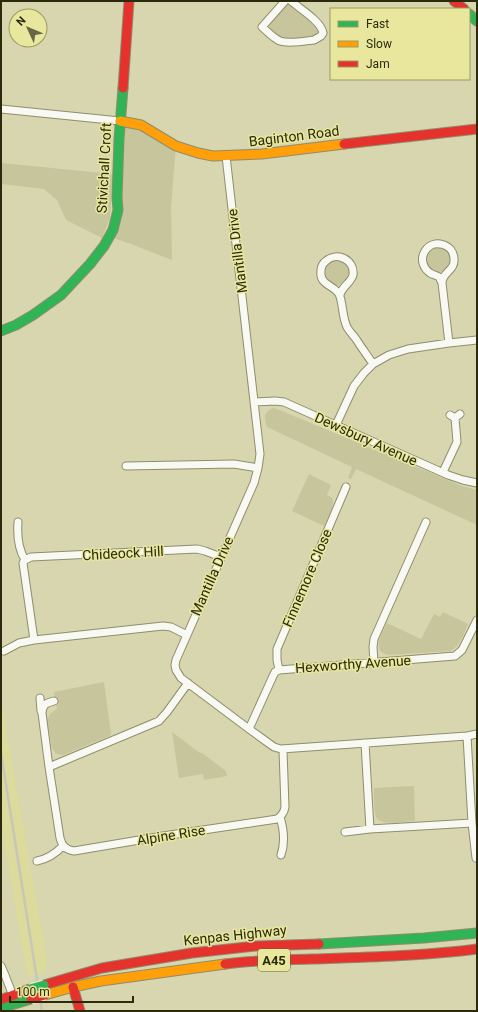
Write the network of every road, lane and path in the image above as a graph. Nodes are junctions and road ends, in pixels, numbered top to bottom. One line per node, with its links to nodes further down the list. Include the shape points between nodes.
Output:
1 (129, 1): 7 (main road, Stivichall Croft)
2 (285, 1): 3 (street, via 262,27 276,39 286,42 314,40 321,36 323,33 318,24)
3 (291, 1)
4 (454, 1): 5 (main road)
5 (463, 8)
6 (1, 109): 7 (street)
7 (120, 121): 9 (main road, Baginton Road, via 141,125 176,146 190,151); 12 (main road, Stivichall Croft, via 117,216 110,237 90,264 61,295 33,315)
8 (477, 129): 9 (main road, Baginton Road)
9 (226, 156): 16 (street, Mantilla Drive)
10 (442, 283): 10 (street, via 423,263 425,252 435,244 450,248 454,255 454,264 443,277); 14 (street)
11 (340, 295): 11 (street, via 324,282 321,275 324,262 336,256 347,260 352,270 351,280); 15 (street, via 347,327)
12 (1, 331)
13 (477, 340): 14 (street)
14 (449, 343): 15 (street, via 408,349)
15 (373, 364): 18 (street, via 354,386)
16 (254, 402): 18 (street, Dewsbury Avenue, via 280,401); 20 (street, Mantilla Drive, via 260,448)
17 (455, 415): 21 (street, via 457,442)
18 (336, 425): 21 (street, Dewsbury Avenue)
19 (126, 466): 20 (street, via 234,464)
20 (258, 468): 26 (street, Mantilla Drive, via 254,483)
21 (443, 472): 22 (street, Dewsbury Avenue)
22 (477, 483)
23 (346, 487): 33 (street, Finnemore Close, via 277,649)
24 (18, 522): 27 (street, via 17,532)
25 (426, 522): 32 (street, via 374,639)
26 (221, 557): 27 (street, Chideock Hill, via 197,549 31,557); 29 (street, Mantilla Drive)
27 (25, 560): 30 (street, via 23,566)
28 (477, 622): 32 (street, Hexworthy Avenue, via 462,650 455,656)
29 (187, 635): 30 (street, via 163,626); 34 (street, Mantilla Drive, via 175,665 176,672)
30 (34, 640): 31 (street, via 19,643)
31 (4, 651)
32 (374, 662): 33 (street, Hexworthy Avenue)
33 (279, 670): 38 (street, Hexworthy Avenue, via 275,672)
34 (188, 683): 38 (street, Mantilla Drive); 43 (street, via 159,721)
35 (40, 698): 37 (street)
36 (54, 701): 37 (street, via 45,704)
37 (42, 713): 43 (street)
38 (249, 729): 42 (street, Mantilla Drive)
39 (477, 734): 40 (street)
40 (467, 736): 41 (street); 45 (street)
41 (365, 743): 42 (street); 46 (street)
42 (283, 750): 44 (street, via 284,812)
43 (49, 767): 48 (street)
44 (280, 818): 48 (street, Alpine Rise, via 74,850); 49 (street, via 284,842)
45 (472, 823): 46 (street); 50 (street)
46 (370, 829): 47 (street)
47 (345, 832)
48 (63, 846): 51 (street, via 51,856)
49 (280, 855)
50 (476, 858)
51 (37, 861)
52 (477, 933): 53 (main road, Kenpas Highway / A45)
53 (424, 938): 54 (main road, via 456,942); 58 (main road, Kenpas Highway / A45, bridge, via 256,946 192,953 102,968)
54 (477, 940)
55 (477, 949): 57 (main road, Kenpas Highway / A45, via 406,956 231,964)
56 (1, 966): 58 (street)
57 (73, 987): 60 (main road, Kenpas Highway / A45, bridge); 61 (main road)
58 (13, 996): 59 (main road, Kenpas Highway / A45)
59 (1, 999)
60 (1, 1008)
61 (80, 1011)

